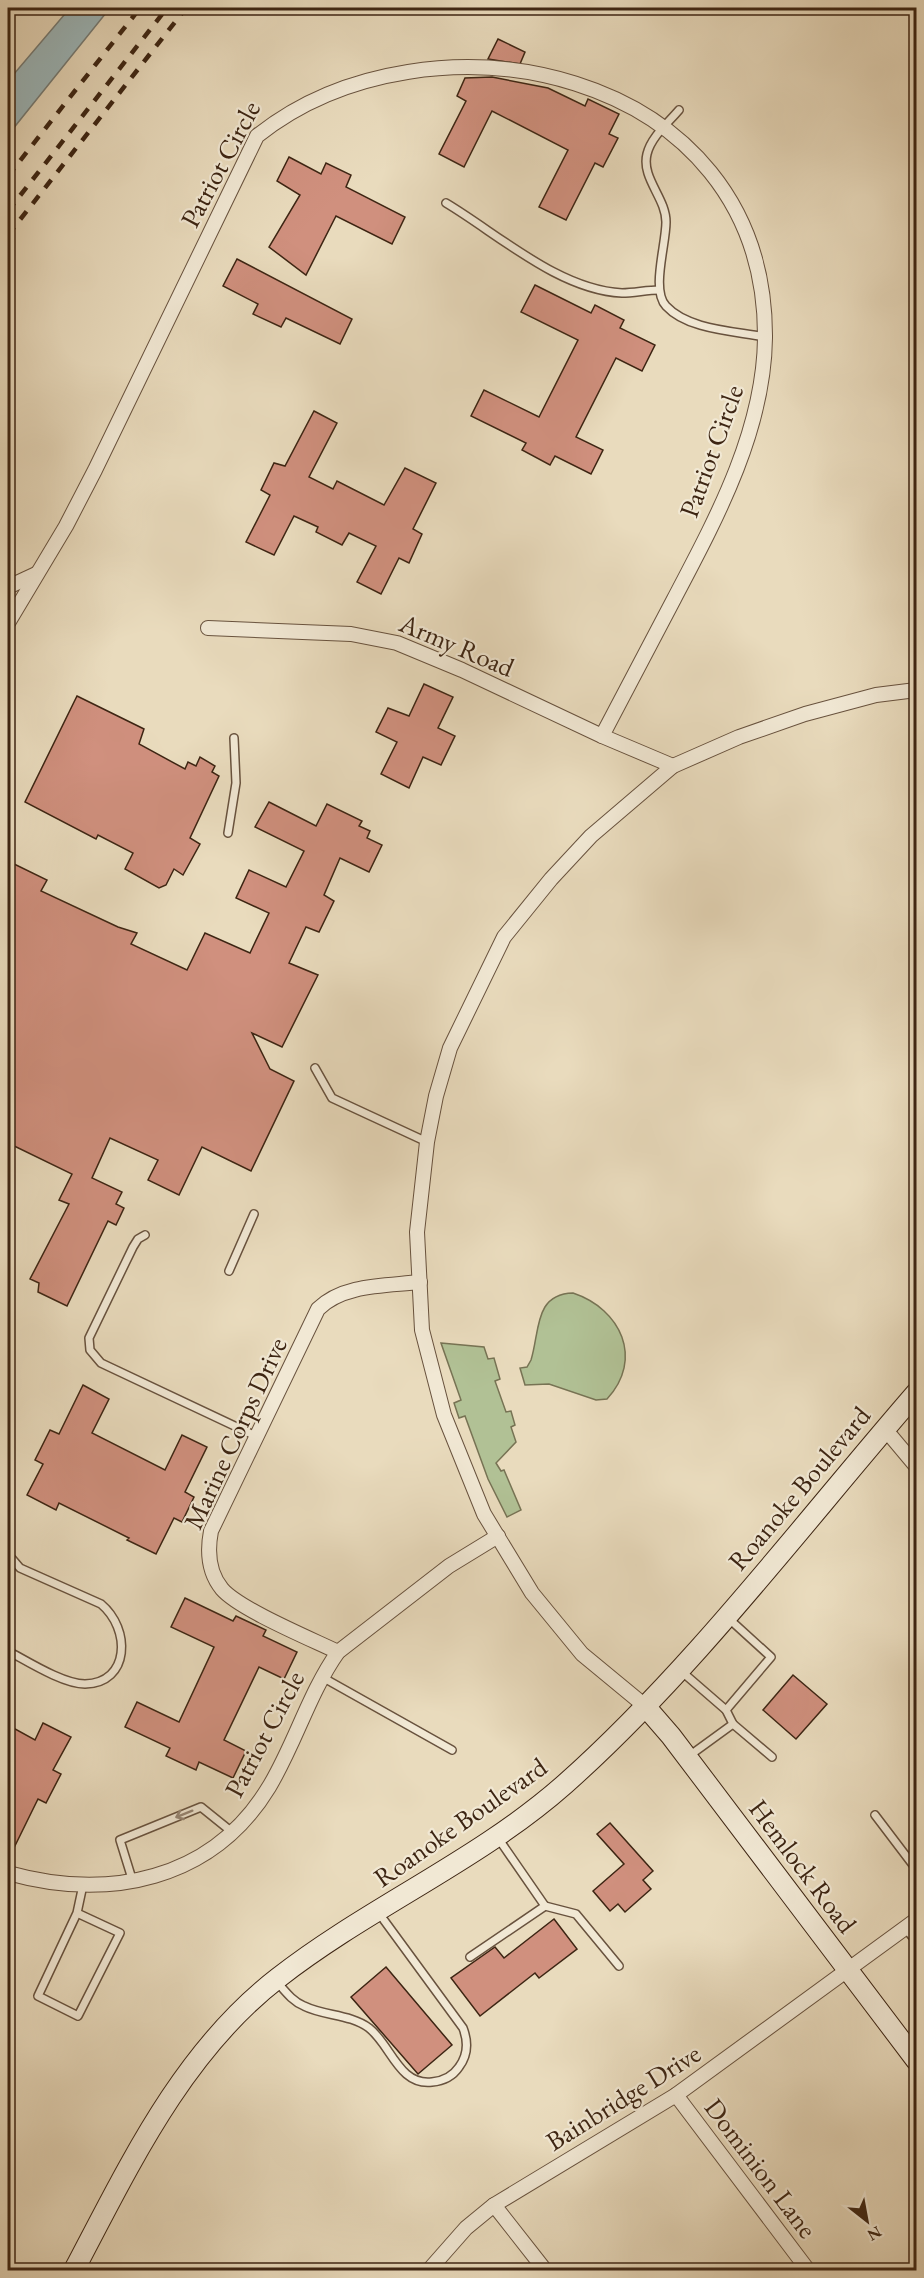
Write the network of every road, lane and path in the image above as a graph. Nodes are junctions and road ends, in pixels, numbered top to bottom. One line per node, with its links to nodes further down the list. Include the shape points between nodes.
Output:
1 (667, 98): 3 (street)
2 (274, 109): 8 (street, Patriot Circle, via 257,136 95,470)
3 (683, 115): 6 (lane, via 651,142 647,154 648,176 666,212)
4 (711, 154): 7 (street, Patriot Circle, via 736,198 750,234 759,271)
5 (446, 203): 6 (lane, via 512,249 583,284 621,293)
6 (659, 290): 7 (lane, via 667,308 686,319)
7 (765, 337): 13 (street, Patriot Circle, via 759,397 736,469 694,561)
8 (36, 573): 9 (street); 10 (street, Patriot Circle)
9 (8, 586)
10 (8, 623)
11 (208, 628): 13 (street, Army Road, via 351,634 397,643)
12 (916, 690): 15 (street, via 876,695 805,714 739,736)
13 (602, 736): 15 (street, Army Road)
14 (234, 738): 16 (lane, via 236,783)
15 (674, 765): 18 (street, via 591,836 504,937 450,1048)
16 (228, 832)
17 (315, 1068): 18 (lane, via 332,1098)
18 (427, 1142): 22 (street, via 417,1232)
19 (254, 1214): 21 (lane)
20 (145, 1235): 25 (lane, via 138,1239 89,1338 90,1350 101,1363)
21 (229, 1271)
22 (420, 1282): 25 (street, Marine Corps Drive, via 341,1292 328,1299 315,1314); 27 (street, via 422,1330 444,1415 484,1514)
23 (916, 1392): 24 (main road, Roanoke Boulevard)
24 (885, 1429): 26 (street); 29 (main road, Roanoke Boulevard)
25 (258, 1437): 31 (street, Marine Corps Drive, via 211,1531 208,1546 214,1576 232,1598)
26 (916, 1466)
27 (498, 1536): 31 (street, Patriot Circle, via 449,1566); 34 (street, via 532,1593 582,1654)
28 (8, 1554): 30 (lane, via 20,1568 101,1604 112,1613 123,1637 117,1665 99,1680 87,1684 74,1683)
29 (725, 1616): 32 (main road, Roanoke Boulevard); 35 (lane, via 771,1657)
30 (8, 1651)
31 (338, 1652): 33 (street, Patriot Circle)
32 (679, 1669): 34 (main road, Roanoke Boulevard); 35 (lane)
33 (322, 1677): 37 (lane); 41 (street, Patriot Circle, via 270,1785)
34 (645, 1706): 38 (main road, Hemlock Road); 42 (main road, Roanoke Boulevard, via 563,1785)
35 (726, 1710): 36 (lane)
36 (733, 1724): 38 (lane); 39 (lane)
37 (452, 1750)
38 (687, 1757): 54 (main road, Hemlock Road)
39 (772, 1757)
40 (875, 1815): 43 (lane)
41 (232, 1832): 45 (street, Patriot Circle, via 187,1863); 45 (lane, one-way to 45, via 201,1807 120,1840)
42 (496, 1836): 47 (lane); 48 (main road, Roanoke Boulevard)
43 (916, 1869)
44 (8, 1873): 46 (street, Patriot Circle)
45 (133, 1882): 46 (street, Patriot Circle)
46 (82, 1885): 49 (lane)
47 (544, 1906): 52 (lane); 53 (lane, via 576,1914)
48 (378, 1911): 55 (main road, Roanoke Boulevard); 55 (lane, via 463,2028 468,2040 466,2052 451,2075 439,2082 414,2080 369,2029 305,2007)
49 (77, 1913): 49 (lane, via 120,1933 78,2016 38,1996)
50 (911, 1924): 51 (lane); 54 (street, Bainbridge Drive)
51 (916, 1941)
52 (470, 1957)
53 (619, 1966)
54 (849, 1970): 56 (main road, Hemlock Road); 57 (street, Bainbridge Drive)
55 (275, 1980): 59 (main road, Roanoke Boulevard, via 236,2016 180,2083)
56 (916, 2060)
57 (676, 2095): 58 (street, Bainbridge Drive); 62 (street, Dominion Lane)
58 (494, 2205): 60 (street, Bainbridge Drive, via 466,2228); 61 (street)
59 (74, 2271)
60 (429, 2271)
61 (545, 2271)
62 (808, 2271)

